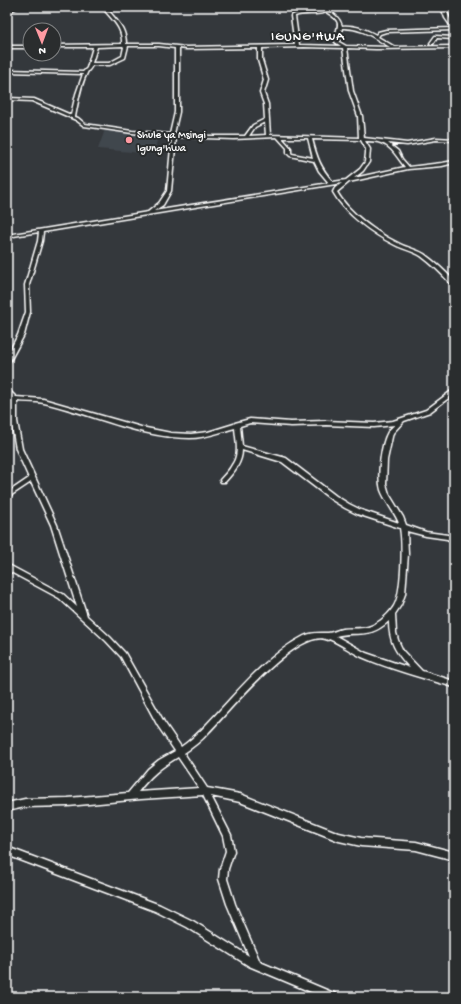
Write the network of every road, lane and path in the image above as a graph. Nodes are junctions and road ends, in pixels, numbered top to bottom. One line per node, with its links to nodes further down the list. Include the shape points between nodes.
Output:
1 (16, 7): 8 (street)
2 (104, 7): 16 (street, via 122,27)
3 (320, 7): 7 (street)
4 (350, 7): 7 (street)
5 (443, 8): 6 (street); 10 (street, via 449,15)
6 (454, 8)
7 (325, 9): 9 (street, via 336,19); 19 (street, via 322,12 300,13 293,16)
8 (7, 12)
9 (340, 27): 11 (street, via 356,26); 20 (street, via 337,42)
10 (454, 29): 11 (street, via 386,31)
11 (376, 37): 24 (street)
12 (454, 38): 13 (street, via 436,37)
13 (432, 43)
14 (62, 46): 15 (street)
15 (95, 46): 16 (street); 27 (street)
16 (125, 46): 23 (street); 27 (street, via 124,57 113,64)
17 (264, 46): 18 (street); 23 (street); 32 (street, via 260,48 259,54 265,75 262,93 266,102)
18 (276, 46): 19 (street); 26 (street)
19 (297, 46): 20 (street)
20 (344, 46): 24 (street); 38 (street, via 351,91 360,118)
21 (8, 47): 22 (street)
22 (22, 47)
23 (177, 47): 33 (street, via 178,112)
24 (394, 47): 25 (street)
25 (454, 47)
26 (277, 51)
27 (90, 64): 29 (street)
28 (7, 71): 29 (street)
29 (85, 73): 31 (street)
30 (7, 99): 31 (street, via 33,100)
31 (73, 117): 33 (street, via 88,126)
32 (267, 120): 34 (street); 36 (street, via 254,126)
33 (173, 136): 36 (street); 46 (street, via 169,191 161,204)
34 (268, 136): 35 (street); 36 (street)
35 (278, 136): 37 (street); 41 (street, via 289,148 291,155)
36 (246, 137)
37 (310, 138): 38 (street); 41 (street)
38 (362, 139): 40 (street); 44 (street, via 368,149 367,162 362,170)
39 (454, 140): 40 (street, via 412,144)
40 (384, 142): 43 (street, via 397,152 400,160)
41 (317, 160): 45 (street, via 322,172)
42 (454, 162): 43 (street, via 441,166)
43 (408, 168): 44 (street)
44 (347, 180): 45 (street); 49 (street, via 335,192 352,214 398,245 422,255)
45 (332, 184): 46 (street)
46 (148, 213): 47 (street)
47 (41, 230): 48 (street); 50 (street, via 27,285 28,312 21,335)
48 (7, 236)
49 (454, 284)
50 (7, 361)
51 (7, 391): 53 (street)
52 (454, 392): 54 (street, via 428,411)
53 (13, 398): 55 (street, via 43,401 171,435 198,436); 57 (street, via 18,442)
54 (401, 421): 55 (street, via 374,425 259,421); 60 (street, via 391,433 382,478)
55 (237, 424): 56 (street)
56 (239, 447): 58 (street, via 239,460); 60 (street, via 284,460 347,506)
57 (32, 479): 59 (street); 64 (street, via 59,538)
58 (223, 480)
59 (7, 496)
60 (402, 526): 61 (street); 63 (street, via 406,563 402,597)
61 (454, 540)
62 (7, 567): 64 (street, via 61,596)
63 (392, 613): 65 (street, via 370,630 337,632); 66 (street, via 394,644 400,654)
64 (85, 619): 68 (street, via 123,655 161,724)
65 (328, 637): 66 (street, via 362,654); 68 (street, via 314,636 281,655 260,673 194,743)
66 (420, 674): 67 (street)
67 (454, 684)
68 (180, 752): 69 (street); 70 (street, via 151,771)
69 (205, 792): 70 (street); 73 (street, via 258,804 338,838 416,846); 74 (street, via 227,835 230,851 223,879)
70 (130, 796): 71 (street, via 25,803)
71 (7, 807)
72 (7, 851): 74 (street, via 157,908 190,924)
73 (454, 856)
74 (257, 965): 75 (street)
75 (333, 997)

